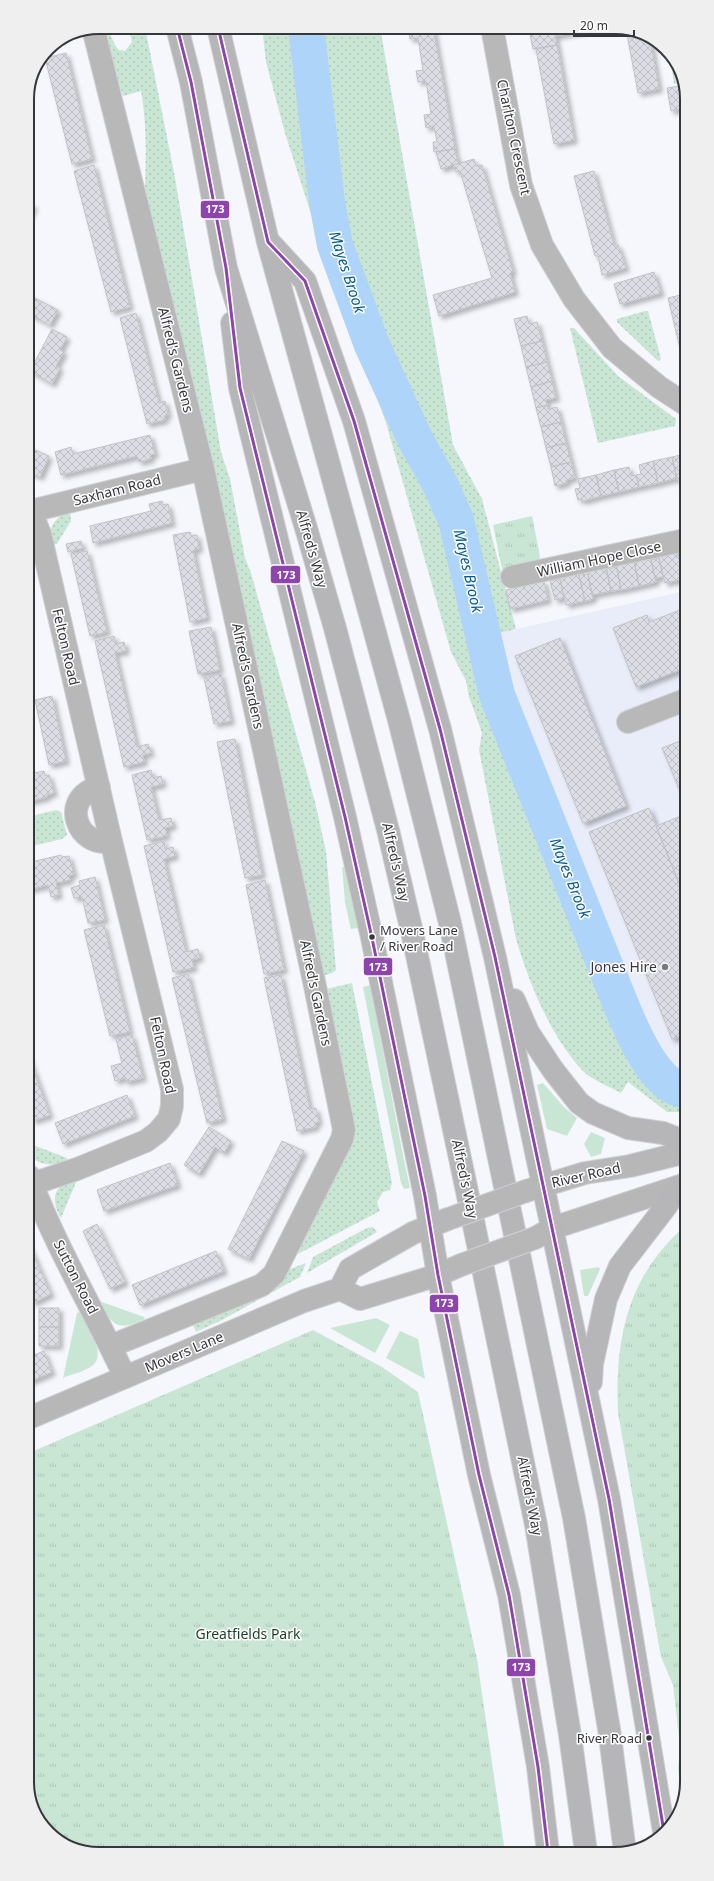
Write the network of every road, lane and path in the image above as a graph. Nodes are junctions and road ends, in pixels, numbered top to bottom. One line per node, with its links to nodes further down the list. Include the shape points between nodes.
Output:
1 (95, 34): 8 (street, Alfred's Gardens)
2 (179, 34): 6 (highway, Alfred's Way, via 191,82)
3 (220, 34): 5 (highway)
4 (493, 34): 7 (street, Charlton Crescent, via 521,185 542,245 574,299 612,348 659,387)
5 (268, 242): 17 (highway, via 305,281 354,421 440,730); 34 (highway, via 400,720 450,923 574,1518 609,1729)
6 (226, 268): 25 (highway, via 240,388 345,817); 36 (highway, Alfred's Way, via 335,628 412,932 536,1525)
7 (680, 401)
8 (203, 469): 9 (street, Saxham Road); 29 (street, Alfred's Gardens, via 344,1130 274,1274 262,1285)
9 (34, 509)
10 (34, 521): 15 (street, Felton Road, via 40,534)
11 (680, 541): 12 (street, William Hope Close)
12 (512, 577)
13 (680, 702): 14 (street)
14 (628, 722)
15 (99, 788): 16 (street, Felton Road); 16 (street, via 86,792 78,803 77,824 94,839 104,843)
16 (111, 842): 20 (street, Felton Road, via 172,1089 172,1106 169,1119 146,1141 77,1169)
17 (495, 957): 18 (highway, via 528,1032 579,1103 593,1113 628,1128 663,1133); 22 (highway)
18 (680, 1140)
19 (680, 1154): 22 (street, River Road, via 630,1166 585,1173)
20 (34, 1179)
21 (680, 1186): 26 (street)
22 (535, 1188): 25 (street, River Road, bridge); 26 (highway)
23 (680, 1188): 31 (highway, via 620,1266 606,1299 592,1364)
24 (34, 1189): 29 (street, Sutton Road, via 58,1243)
25 (430, 1225): 27 (highway); 28 (street, via 350,1269)
26 (544, 1233): 27 (street, bridge); 31 (highway)
27 (438, 1275): 28 (street, via 360,1300); 35 (highway, via 479,1475 509,1595 538,1767)
28 (340, 1289): 30 (street, Movers Lane, via 304,1301)
29 (111, 1346): 30 (street, Sutton Road)
30 (125, 1377): 32 (street, Movers Lane)
31 (590, 1411): 33 (highway, via 611,1507)
32 (34, 1416)
33 (663, 1826)
34 (624, 1846)
35 (547, 1847)
36 (585, 1847)

